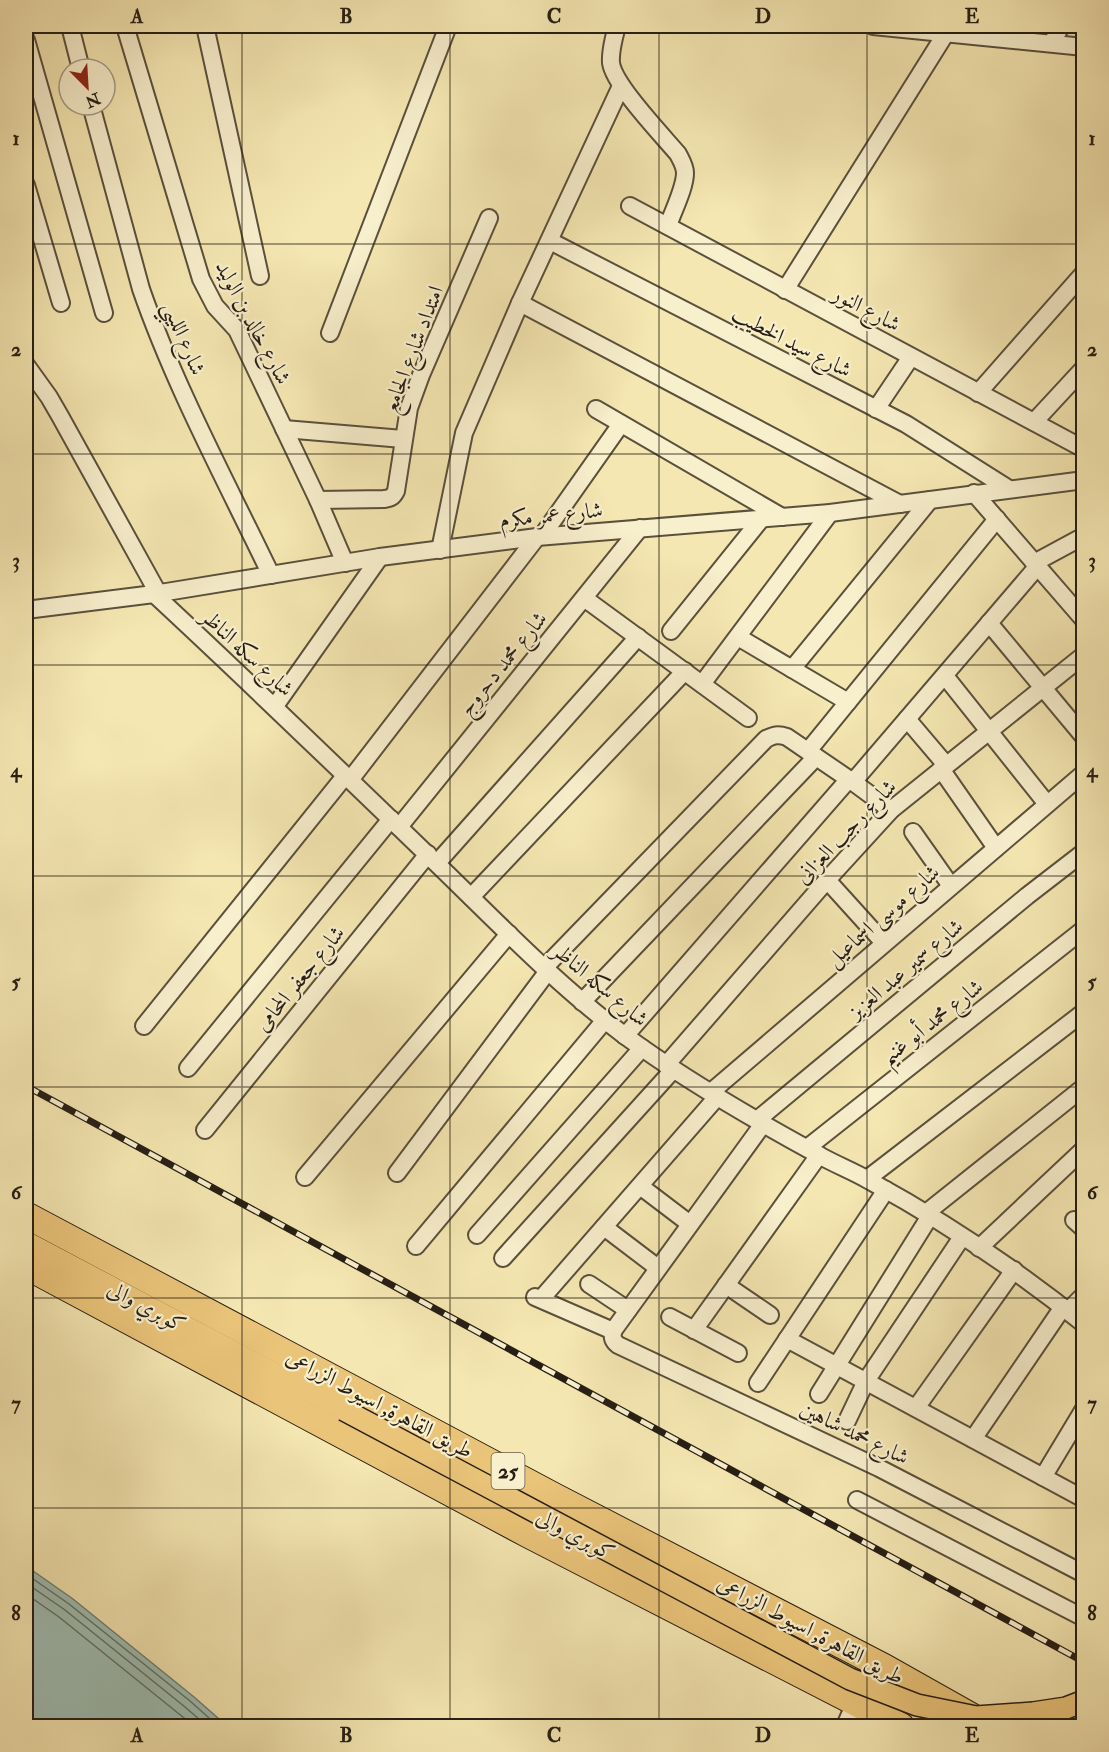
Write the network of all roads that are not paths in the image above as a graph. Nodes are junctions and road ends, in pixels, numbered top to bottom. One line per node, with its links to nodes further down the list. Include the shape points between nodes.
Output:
1 (70, 26): 12 (street)
2 (125, 26): 35 (street, شارع خالد بن الوليد, via 201,279 215,306 237,330)
3 (205, 26): 21 (street)
4 (448, 26): 26 (street)
5 (617, 26): 13 (street, via 611,62)
6 (873, 26): 8 (street)
7 (1061, 26): 10 (street)
8 (946, 33): 10 (street); 22 (street)
9 (26, 40): 25 (street)
10 (1052, 43): 11 (street)
11 (1083, 47)
12 (78, 57)
13 (621, 86): 18 (street, via 683,164 683,184); 19 (street)
14 (94, 117): 55 (street, شارع الليبي, via 151,316)
15 (26, 185): 23 (street)
16 (630, 206): 18 (street, شارع النور)
17 (489, 218): 36 (street, امتداد شارع الجامع, via 421,375)
18 (668, 226): 22 (street, شارع النور)
19 (550, 241): 24 (street); 32 (street, شارع سيد الخطيب)
20 (1083, 274): 30 (street)
21 (260, 276)
22 (785, 290): 27 (street, شارع النور)
23 (61, 303)
24 (520, 303): 43 (street); 51 (street, via 464,433)
25 (104, 313)
26 (330, 333)
27 (911, 357): 30 (street, شارع النور); 32 (street)
28 (26, 365): 56 (street, شارع سكه الناظر, via 60,416)
29 (1083, 368): 33 (street)
30 (978, 393): 33 (street, شارع النور)
31 (596, 409): 34 (street)
32 (876, 409): 39 (street, شارع سيد الخطيب)
33 (1035, 422): 37 (street, شارع النور)
34 (621, 424): 45 (street); 49 (street)
35 (284, 429): 36 (street); 41 (street, شارع خالد بن الوليد)
36 (403, 440): 41 (street, امتداد شارع الجامع, via 396,491 389,499)
37 (1083, 449)
38 (1083, 480): 39 (street, شارع عمر مكرم)
39 (1009, 489): 40 (street, شارع عمر مكرم)
40 (974, 493): 42 (street, شارع عمر مكرم); 47 (street)
41 (318, 500): 53 (street, شارع خالد بن الوليد)
42 (930, 500): 43 (street, شارع عمر مكرم); 65 (street)
43 (900, 504): 44 (street, شارع عمر مكرم)
44 (830, 513): 45 (street, شارع عمر مكرم); 63 (street)
45 (783, 517): 46 (street, شارع عمر مكرم)
46 (762, 518): 48 (street, شارع عمر مكرم); 61 (street)
47 (997, 519): 54 (street); 70 (street)
48 (640, 528): 49 (street, شارع عمر مكرم); 57 (street, شارع محمد دحروج)
49 (539, 536): 51 (street, شارع عمر مكرم); 79 (street)
50 (1083, 536): 54 (street)
51 (440, 550): 52 (street, شارع عمر مكرم)
52 (380, 557): 53 (street, شارع عمر مكرم); 71 (street)
53 (345, 563): 55 (street, شارع عمر مكرم)
54 (1036, 565): 59 (street); 60 (street)
55 (271, 575): 56 (street, شارع عمر مكرم)
56 (156, 594): 58 (street, شارع عمر مكرم); 71 (street, شارع سكه الناظر)
57 (584, 598): 62 (street); 83 (street, شارع محمد دحروج)
58 (27, 608)
59 (1083, 620)
60 (989, 623): 67 (street); 69 (street)
61 (671, 632)
62 (638, 637): 66 (street); 87 (street, شارع جعفر المحامى)
63 (738, 637): 65 (street); 68 (street)
64 (1083, 655): 69 (street, شارع رجب العزانى)
65 (792, 669): 70 (street)
66 (685, 672): 68 (street); 90 (street)
67 (945, 676): 73 (street); 74 (street)
68 (702, 684): 72 (street)
69 (1042, 688): 74 (street, شارع رجب العزانى); 75 (street)
70 (848, 702): 76 (street)
71 (274, 706): 79 (street, شارع سكه الناظر)
72 (748, 718)
73 (908, 719): 77 (street); 80 (street)
74 (989, 731): 77 (street, شارع رجب العزانى); 81 (street)
75 (1083, 737)
76 (812, 754): 80 (street); 94 (street, via 787,737 772,736 766,740); 95 (street)
77 (944, 767): 82 (street, شارع رجب العزانى); 85 (street)
78 (1083, 773): 81 (street, شارع موسى اسماعيل)
79 (347, 778): 83 (street, شارع سكه الناظر); 98 (street)
80 (851, 780): 82 (street); 99 (street)
81 (1047, 804): 85 (street, شارع موسى اسماعيل)
82 (891, 810): 88 (street, شارع رجب العزانى)
83 (395, 823): 87 (street, شارع سكه الناظر); 101 (street, شارع محمد دحروج)
84 (913, 832): 89 (street)
85 (996, 848): 89 (street, شارع موسى اسماعيل)
86 (1083, 852): 105 (street, شارع سمير عبد العزيز)
87 (432, 859): 90 (street, شارع سكه الناظر); 106 (street, شارع جعفر المحامى)
88 (827, 880): 93 (street); 102 (street, شارع رجب العزانى)
89 (951, 886): 93 (street, شارع موسى اسماعيل)
90 (471, 897): 92 (street, شارع سكه الناظر)
91 (1083, 929): 108 (street, شارع محمد أبو غنيم)
92 (509, 934): 94 (street, شارع سكه الناظر); 110 (street)
93 (884, 943): 104 (street, شارع موسى اسماعيل)
94 (546, 969): 95 (street, شارع سكه الناظر); 109 (street)
95 (582, 1002): 97 (street, شارع سكه الناظر)
96 (1083, 1012): 111 (street)
97 (605, 1020): 99 (street, شارع سكه الناظر); 121 (street)
98 (144, 1026)
99 (625, 1036): 100 (street, شارع سكه الناظر)
100 (642, 1048): 102 (street, شارع سكه الناظر); 118 (street)
101 (188, 1068)
102 (669, 1068): 104 (street, شارع سكه الناظر); 123 (street, شارع رجب العزانى)
103 (1083, 1087): 115 (street)
104 (714, 1094): 105 (street, شارع سكه الناظر); 112 (street, شارع موسى اسماعيل)
105 (760, 1122): 108 (street, شارع سكه الناظر); 116 (street, شارع سمير عبد العزيز)
106 (205, 1130)
107 (1083, 1149): 122 (street)
108 (813, 1152): 111 (street, شارع سكه الناظر); 128 (street, شارع محمد أبو غنيم)
109 (397, 1173)
110 (305, 1177)
111 (867, 1179): 113 (street, شارع سكه الناظر)
112 (640, 1186): 116 (street); 117 (street, شارع موسى اسماعيل)
113 (886, 1190): 115 (street, شارع سكه الناظر); 137 (street)
114 (26, 1215): 158 (highway, طريق القاهرة, اسيوط الزراعى / 25, via 554,1496 884,1666)
115 (928, 1215): 119 (street, شارع سكه الناظر); 139 (street)
116 (690, 1224): 125 (street, شارع سمير عبد العزيز)
117 (604, 1227): 125 (street); 136 (street, شارع موسى اسماعيل, via 538,1298)
118 (477, 1235)
119 (962, 1237): 122 (street, شارع سكه الناظر); 140 (street)
120 (26, 1242): 153 (main road, كوبري والى, bridge, via 850,1679 917,1705 976,1717 1033,1713)
121 (416, 1246)
122 (980, 1248): 126 (street, شارع سكه الناظر)
123 (503, 1258)
124 (26, 1266): 148 (highway, طريق القاهرة, اسيوط الزراعى / 25)
125 (658, 1268): 131 (street, شارع سمير عبد العزيز)
126 (1014, 1270): 130 (street, شارع سكه الناظر); 143 (street)
127 (589, 1284): 131 (street)
128 (726, 1285): 132 (street); 135 (street, شارع محمد أبو غنيم)
129 (1083, 1295): 130 (street)
130 (1065, 1309): 134 (street, شارع سكه الناظر); 146 (street)
131 (628, 1310): 136 (street, شارع سمير عبد العزيز)
132 (770, 1315)
133 (669, 1317): 135 (street)
134 (1083, 1323)
135 (694, 1330): 138 (street)
136 (613, 1331): 151 (street, شارع محمد شاهين, via 618,1345 879,1468)
137 (787, 1339): 139 (street); 141 (street)
138 (738, 1353)
139 (837, 1365): 140 (street); 142 (street)
140 (866, 1381): 143 (street); 145 (street)
141 (758, 1383)
142 (819, 1394)
143 (916, 1408): 146 (street)
144 (1083, 1409): 147 (street)
145 (847, 1421)
146 (973, 1439): 147 (street)
147 (1043, 1477): 149 (street)
148 (441, 1487): 154 (highway, طريق القاهرة, اسيوط الزراعى / 25); 155 (main road, كوبري والى, via 663,1593 846,1689 876,1700 976,1726 1034,1722)
149 (1083, 1499)
150 (857, 1500): 152 (street)
151 (1083, 1574)
152 (1083, 1618)
153 (1083, 1701)
154 (855, 1703): 156 (street); 157 (highway, طريق القاهرة, اسيوط الزراعى / 25)
155 (1083, 1710)
156 (845, 1726)
157 (901, 1726)
158 (989, 1726)

